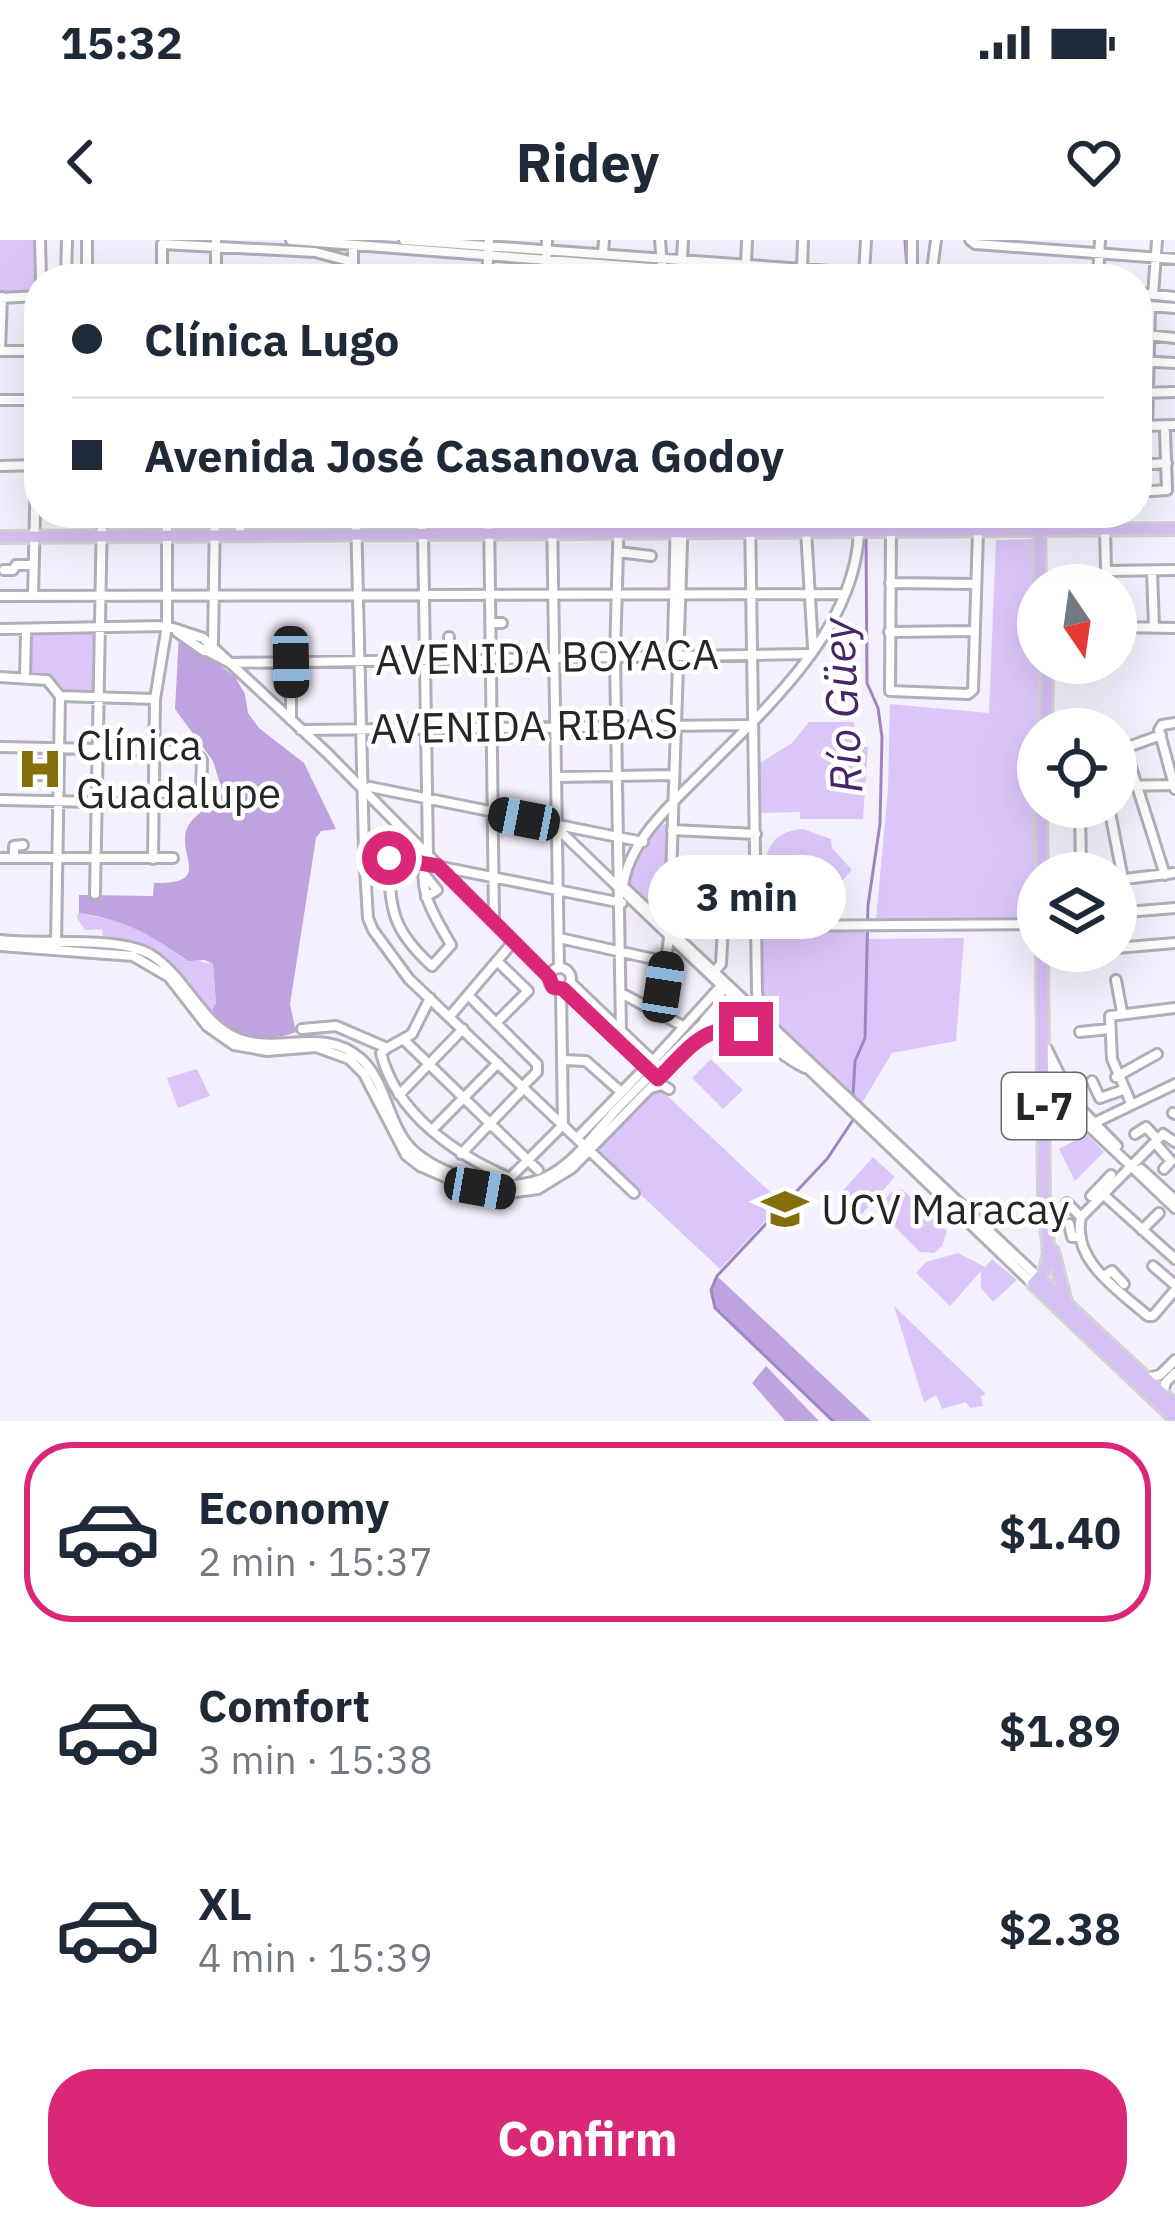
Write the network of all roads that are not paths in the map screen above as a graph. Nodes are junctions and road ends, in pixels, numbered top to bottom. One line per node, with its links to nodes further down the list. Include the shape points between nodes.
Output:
1 (291, 240): 10 (street)
2 (404, 240): 12 (street)
3 (604, 240): 14 (street)
4 (683, 240): 18 (street)
5 (1100, 240): 15 (street)
6 (1157, 240): 16 (street)
7 (970, 241): 11 (street)
8 (162, 242): 9 (street)
9 (216, 244): 19 (street)
10 (353, 245): 12 (street); 19 (street)
11 (1043, 245): 15 (street)
12 (488, 247): 13 (street)
13 (547, 250): 14 (street); 20 (street)
14 (603, 254): 21 (street)
15 (1099, 254): 16 (street); 24 (street)
16 (1156, 257): 17 (street); 25 (street)
17 (1175, 259)
18 (682, 260): 22 (street); 23 (street)
19 (353, 262)
20 (634, 264)
21 (644, 264)
22 (674, 264)
23 (733, 264)
24 (1099, 264)
25 (1153, 295): 26 (street)
26 (1175, 296)
27 (1, 297): 28 (street)
28 (0, 351)
29 (1166, 432): 30 (street)
30 (1166, 463): 31 (street); 32 (street, via 1167,490)
31 (1152, 464)
32 (1152, 490)
33 (35, 528): 57 (street)
34 (101, 528): 58 (street)
35 (168, 528): 59 (street)
36 (214, 528): 60 (street)
37 (240, 528): 54 (street)
38 (357, 528): 55 (street)
39 (575, 528): 49 (main road)
40 (618, 528): 61 (street)
41 (680, 528): 72 (street)
42 (750, 528): 73 (street)
43 (806, 528): 74 (street)
44 (862, 528): 75 (street)
45 (877, 528): 50 (main road)
46 (1016, 528): 53 (main road)
47 (1042, 528): 63 (main road)
48 (1108, 528): 64 (street)
49 (553, 530): 52 (main road); 77 (street)
50 (891, 530): 53 (main road); 70 (street)
51 (422, 531): 52 (main road); 55 (main road); 85 (street)
52 (489, 531): 76 (street)
53 (978, 531): 71 (street)
54 (240, 532): 55 (main road); 60 (main road)
55 (357, 532): 60 (main road); 84 (street)
56 (0, 534): 57 (main road)
57 (35, 534): 58 (main road); 65 (street)
58 (101, 534): 59 (main road); 81 (street)
59 (168, 535): 60 (main road); 82 (street)
60 (214, 535): 83 (street)
61 (617, 552): 62 (street); 78 (street)
62 (650, 556)
63 (1043, 564)
64 (1104, 564)
65 (34, 565): 66 (street); 80 (street)
66 (4, 570)
67 (1175, 570): 69 (street)
68 (1137, 571): 69 (street)
69 (1153, 571): 91 (street)
70 (890, 584): 71 (street); 95 (street)
71 (976, 584): 96 (street)
72 (677, 594): 73 (street); 78 (street); 101 (street)
73 (751, 594): 74 (street); 100 (street)
74 (810, 594): 75 (street); 99 (street)
75 (844, 594): 99 (street)
76 (490, 595): 77 (street); 85 (street); 86 (street)
77 (555, 595): 78 (street); 104 (street)
78 (617, 595): 102 (street)
79 (0, 596): 80 (street)
80 (33, 596): 81 (street)
81 (100, 596): 82 (street); 88 (street)
82 (168, 596): 83 (street); 89 (street)
83 (214, 596): 84 (street); 98 (street)
84 (358, 596): 85 (street); 107 (street)
85 (424, 596): 106 (street)
86 (490, 623): 87 (street); 103 (street)
87 (502, 623)
88 (101, 628): 89 (street); 93 (street); 94 (street); 113 (street)
89 (167, 628): 98 (street); 98 (street); 114 (street)
90 (1137, 628): 91 (street)
91 (1154, 628): 92 (street)
92 (1175, 628)
93 (0, 631): 94 (street)
94 (26, 632): 111 (street)
95 (889, 632): 96 (street); 96 (street, via 890,692 968,694)
96 (974, 632)
97 (448, 637): 105 (street)
98 (207, 646): 109 (street, AVENIDA BOYACA); 140 (street)
99 (811, 652): 100 (street, AVENIDA BOYACA); 116 (street)
100 (752, 653): 101 (street, AVENIDA BOYACA); 116 (street)
101 (675, 655): 102 (street, AVENIDA BOYACA); 118 (street)
102 (615, 656): 104 (street, AVENIDA BOYACA); 119 (street)
103 (490, 658): 104 (street, AVENIDA BOYACA); 105 (street, AVENIDA BOYACA); 122 (street)
104 (556, 658): 120 (street)
105 (449, 659): 106 (street, AVENIDA BOYACA)
106 (424, 660): 107 (street, AVENIDA BOYACA); 121 (street)
107 (360, 661): 108 (street, AVENIDA BOYACA); 123 (street)
108 (291, 662): 109 (street, AVENIDA BOYACA); 115 (street)
109 (230, 663): 115 (street)
110 (0, 677): 111 (street)
111 (25, 678): 112 (street, via 49,681)
112 (60, 696): 113 (street); 128 (street)
113 (100, 697): 114 (street); 129 (street)
114 (155, 699): 130 (street)
115 (291, 721): 124 (street)
116 (750, 722): 118 (street, AVENIDA RIBAS); 135 (street); 152 (street)
117 (1175, 722): 125 (street, via 1160,726)
118 (676, 724): 119 (street, AVENIDA RIBAS); 134 (street)
119 (616, 725): 120 (street, AVENIDA RIBAS); 136 (street)
120 (557, 727): 122 (street, AVENIDA RIBAS); 137 (street)
121 (426, 728): 122 (street, AVENIDA RIBAS); 123 (street, AVENIDA RIBAS); 142 (street)
122 (490, 728): 148 (street)
123 (361, 729): 124 (street, AVENIDA RIBAS); 140 (street)
124 (301, 730): 140 (street)
125 (1161, 735): 126 (street); 131 (street)
126 (1137, 744)
127 (0, 747): 128 (street)
128 (58, 747): 129 (street); 133 (street)
129 (98, 748): 130 (street); 145 (street)
130 (154, 749): 146 (street); 146 (street, via 200,754 201,797)
131 (1171, 755): 139 (street)
132 (44, 765): 133 (street)
133 (59, 766): 144 (street)
134 (673, 775): 135 (street); 136 (street); 147 (street)
135 (700, 775): 147 (street)
136 (616, 776): 137 (street); 153 (street)
137 (557, 777): 150 (street)
138 (1137, 785): 139 (street)
139 (1175, 786)
140 (362, 790): 142 (street); 157 (street); 166 (street)
141 (1137, 790): 168 (street)
142 (426, 799): 148 (street); 166 (street)
143 (0, 800): 144 (street)
144 (57, 801): 145 (street); 162 (street)
145 (98, 801): 146 (street); 159 (street)
146 (153, 803): 164 (street)
147 (672, 803): 149 (street); 151 (street)
148 (491, 812): 150 (street); 169 (street)
149 (655, 825): 151 (street, via 664,820); 154 (street)
150 (558, 827): 153 (street); 156 (street); 158 (street)
151 (673, 828): 152 (street); 182 (street)
152 (756, 834): 180 (street)
153 (616, 837): 154 (street); 171 (street)
154 (643, 842): 171 (street)
155 (23, 845): 161 (street, via 14,846)
156 (575, 847): 158 (street); 171 (street)
157 (364, 852): 163 (street); 202 (street, via 373,930)
158 (558, 852): 172 (street)
159 (97, 857): 162 (street); 164 (street); 173 (street)
160 (0, 858): 161 (street)
161 (14, 858): 162 (street)
162 (57, 858): 186 (street)
163 (389, 858): 166 (street); 166 (street, via 390,903 401,934 431,966 451,945 426,897)
164 (153, 859): 165 (street)
165 (173, 859)
166 (425, 865): 167 (street)
167 (438, 866): 169 (street); 178 (street)
168 (1170, 874): 170 (street)
169 (492, 877): 172 (street); 178 (street)
170 (1137, 877)
171 (620, 887): 174 (street); 175 (street); 182 (street)
172 (558, 890): 174 (street); 183 (street)
173 (95, 894)
174 (619, 902): 175 (street); 189 (street)
175 (633, 904): 182 (street)
176 (1175, 908): 177 (street)
177 (1137, 911)
178 (494, 923): 184 (street)
179 (1017, 923): 180 (street)
180 (757, 924): 203 (street)
181 (723, 926): 193 (street)
182 (668, 933): 191 (street); 193 (street); 198 (street)
183 (559, 938): 189 (street); 192 (street)
184 (513, 942): 190 (street); 195 (street)
185 (1175, 943): 188 (street)
186 (56, 944): 187 (street); 247 (street, via 119,944 151,954 220,1029 246,1041 347,1048 374,1075 404,1141 442,1169 522,1185 556,1172)
187 (2, 945): 247 (street, via 133,956 169,977 207,1026 234,1045 316,1047 349,1058 406,1155 457,1182 538,1189 560,1179)
188 (1137, 946)
189 (620, 952): 191 (street); 199 (street)
190 (498, 962): 200 (street); 211 (street, via 527,991)
191 (667, 962): 207 (street)
192 (559, 968): 195 (street); 197 (street, via 568,972)
193 (714, 972): 203 (street)
194 (1046, 972): 223 (main road, L-7)
195 (549, 977): 197 (street)
196 (1116, 980): 204 (street)
197 (562, 987): 218 (street); 224 (street); 228 (street)
198 (720, 987): 203 (street); 213 (street, via 719,1004); 214 (street)
199 (620, 992): 207 (street); 218 (street)
200 (469, 996): 208 (street); 211 (street)
201 (1135, 996): 204 (street)
202 (430, 998): 208 (street); 220 (street)
203 (753, 1002): 209 (street); 209 (street)
204 (1121, 1003): 206 (street); 217 (street)
205 (1175, 1008): 206 (street)
206 (1153, 1010): 210 (street); 212 (street)
207 (659, 1012): 214 (street)
208 (450, 1016): 216 (street)
209 (758, 1018): 213 (street); 227 (street); 244 (street)
210 (1160, 1022)
211 (496, 1023): 233 (street, via 537,1064)
212 (1148, 1024)
213 (701, 1025): 228 (street)
214 (683, 1026): 228 (street)
215 (302, 1029): 221 (street, via 336,1026)
216 (463, 1029): 225 (street); 226 (street)
217 (1109, 1030): 219 (street); 229 (street)
218 (621, 1031): 228 (street)
219 (1080, 1032)
220 (404, 1040): 221 (street); 226 (street)
221 (387, 1048): 236 (street, via 383,1061)
222 (1156, 1054): 229 (street)
223 (1046, 1056): 230 (main road, L-7); 240 (street); 266 (main road, L-7)
224 (562, 1060): 235 (street, via 586,1061); 241 (street)
225 (498, 1063): 233 (street); 237 (street)
226 (429, 1065): 236 (street); 237 (street)
227 (805, 1068): 228 (street, via 731,1027 700,1037); 244 (street)
228 (661, 1073): 235 (street); 247 (street); 247 (street)
229 (1117, 1077): 234 (street)
230 (1050, 1080): 240 (street); 266 (main road, L-7)
231 (1092, 1081): 234 (street, via 1100,1098)
232 (1175, 1084): 238 (street)
233 (523, 1087): 239 (street); 241 (street)
234 (1123, 1090): 238 (street)
235 (621, 1092): 247 (street)
236 (399, 1095): 242 (street)
237 (463, 1099): 239 (street); 242 (street)
238 (1130, 1103): 240 (street)
239 (489, 1123): 249 (street); 250 (street)
240 (1091, 1124): 252 (street)
241 (563, 1125): 247 (street); 250 (street)
242 (432, 1130): 249 (street)
243 (1135, 1133): 245 (street, via 1145,1126)
244 (885, 1136): 268 (street)
245 (1157, 1139): 246 (street, via 1166,1134); 248 (street); 252 (street)
246 (1175, 1142)
247 (585, 1147): 256 (street); 258 (street)
248 (1163, 1152): 251 (street); 253 (street, via 1171,1161)
249 (461, 1154): 250 (street, via 510,1178)
250 (527, 1160): 254 (street)
251 (1155, 1160)
252 (1132, 1165): 257 (street); 261 (street)
253 (1164, 1168)
254 (538, 1170)
255 (1111, 1174): 257 (street)
256 (556, 1188)
257 (1104, 1191): 259 (street); 263 (street); 264 (street)
258 (634, 1193)
259 (1091, 1196)
260 (1067, 1204): 263 (street)
261 (1175, 1204)
262 (1159, 1214): 264 (street)
263 (1076, 1222): 269 (street, via 1088,1259 1104,1277 1112,1271 1116,1288 1148,1316)
264 (1142, 1230): 265 (street)
265 (1175, 1259)
266 (1053, 1264): 268 (main road); 270 (main road)
267 (1153, 1266): 269 (street)
268 (1038, 1281): 270 (main road); 274 (main road)
269 (1175, 1287)
270 (1067, 1306): 273 (main road)
271 (1175, 1360): 273 (street)
272 (1175, 1373): 273 (street)
273 (1164, 1388)
274 (1175, 1419)

